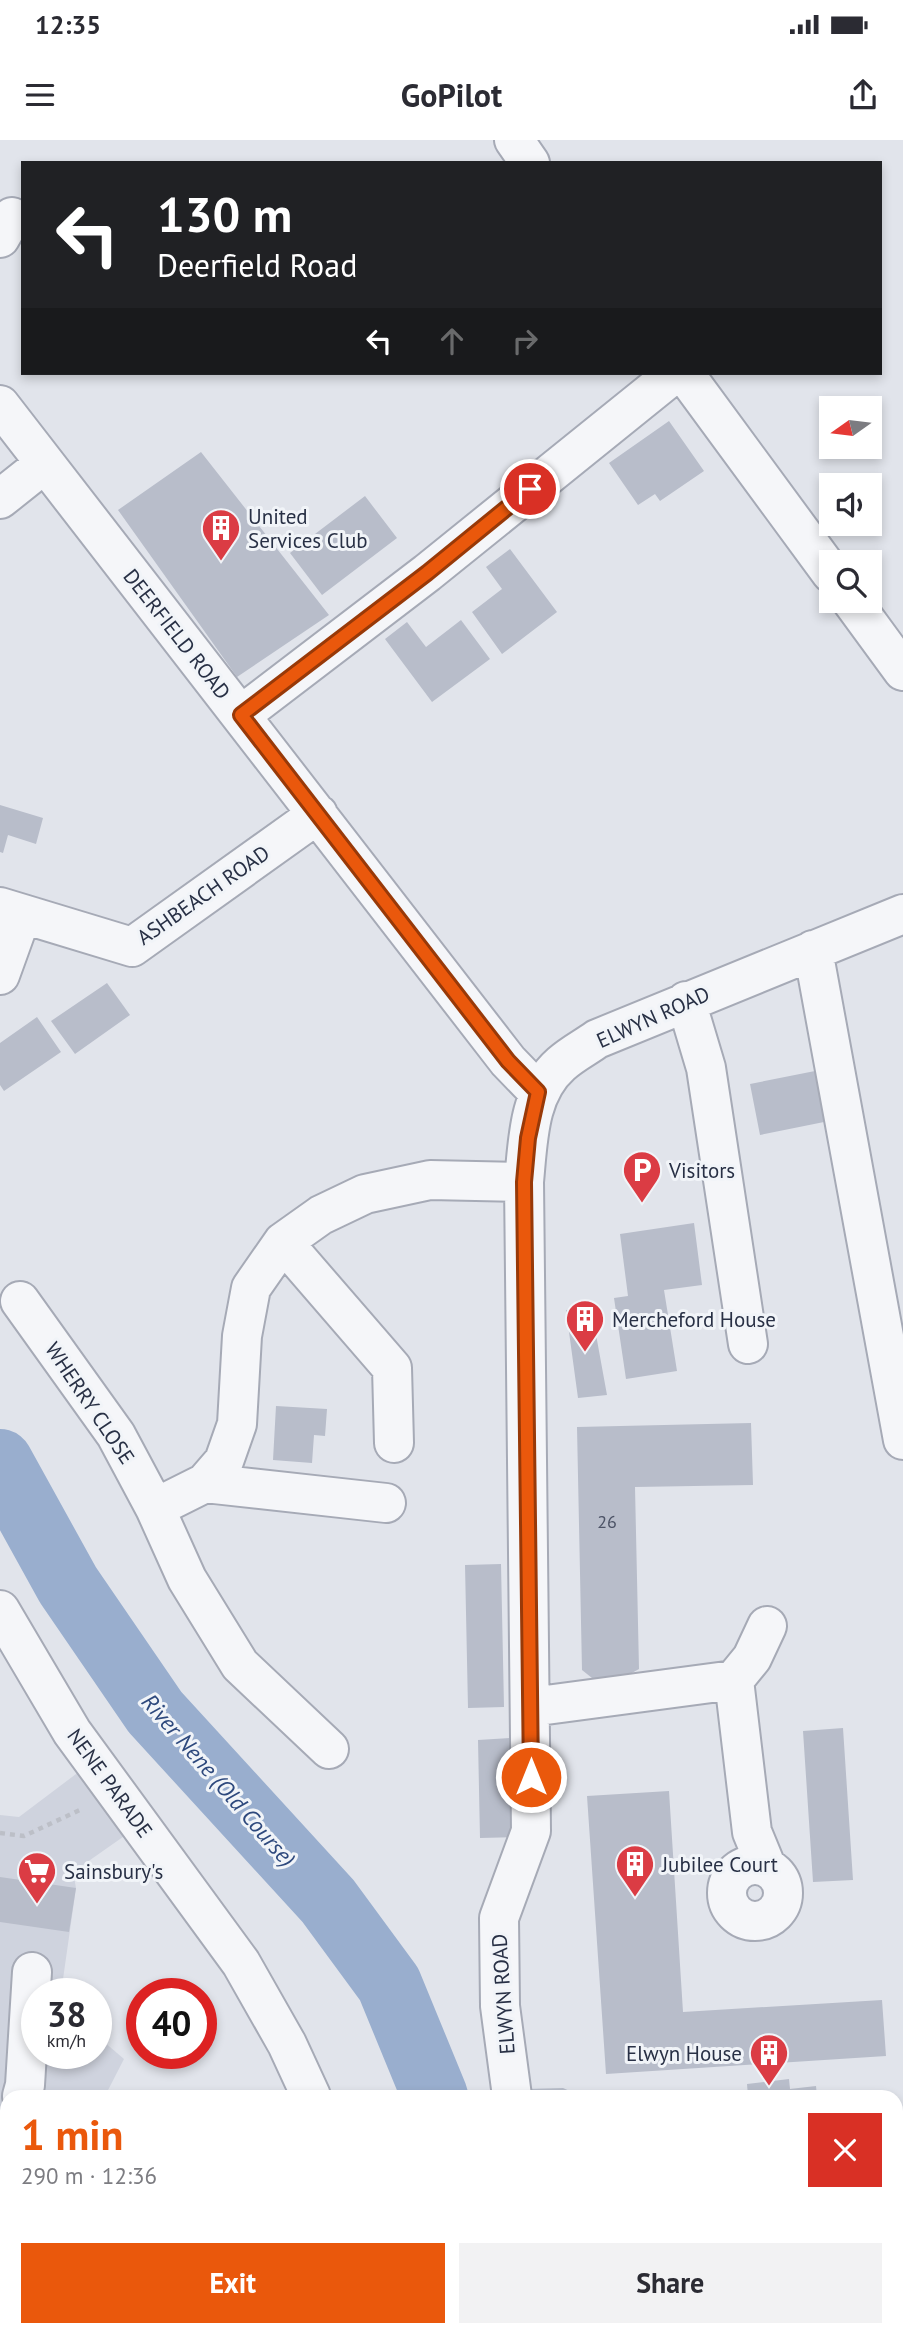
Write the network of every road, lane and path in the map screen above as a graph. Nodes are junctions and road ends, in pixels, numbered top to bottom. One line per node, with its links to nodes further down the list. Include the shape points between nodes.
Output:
1 (514, 140): 2 (street)
2 (529, 161)
3 (673, 375): 11 (street, via 427,573)
4 (685, 375): 8 (street)
5 (0, 405): 6 (street, DEERFIELD ROAD)
6 (44, 464): 7 (street); 11 (street, DEERFIELD ROAD)
7 (0, 499)
8 (819, 557)
9 (861, 613): 10 (street)
10 (903, 671)
11 (241, 715): 12 (street, DEERFIELD ROAD)
12 (318, 814): 13 (street, ASHBEACH ROAD, via 132,947); 18 (street, DEERFIELD ROAD, via 508,1061)
13 (11, 910): 16 (street)
14 (903, 914): 15 (street, ELWYN ROAD)
15 (813, 950): 17 (street, ELWYN ROAD); 23 (street)
16 (0, 975)
17 (686, 1001): 18 (street, ELWYN ROAD, via 597,1039 561,1064); 22 (street, via 706,1068)
18 (538, 1092): 19 (street, ELWYN ROAD)
19 (524, 1182): 20 (street, via 430,1180 365,1194 321,1215); 31 (street, ELWYN ROAD)
20 (283, 1242): 24 (street, via 392,1368); 25 (street, via 251,1288 242,1336 237,1424 224,1461)
21 (20, 1301): 27 (street, WHERRY CLOSE, via 116,1435)
22 (748, 1344)
23 (903, 1440)
24 (394, 1443)
25 (205, 1483): 26 (street); 27 (street)
26 (386, 1503)
27 (155, 1508): 32 (street, WHERRY CLOSE, via 187,1579 240,1665)
28 (0, 1610): 33 (street, NENE PARADE, via 72,1732)
29 (767, 1626): 30 (street, via 752,1658)
30 (734, 1680): 31 (street); 35 (street, via 752,1832)
31 (531, 1707): 39 (street, ELWYN ROAD, via 531,1830 499,1918 500,2006)
32 (330, 1749)
33 (118, 1793): 34 (path, via 24,1836); 38 (street, NENE PARADE, via 240,1964)
34 (0, 1833)
35 (766, 1866)
36 (32, 1972): 37 (street)
37 (24, 2090)
38 (308, 2090)
39 (511, 2090)

